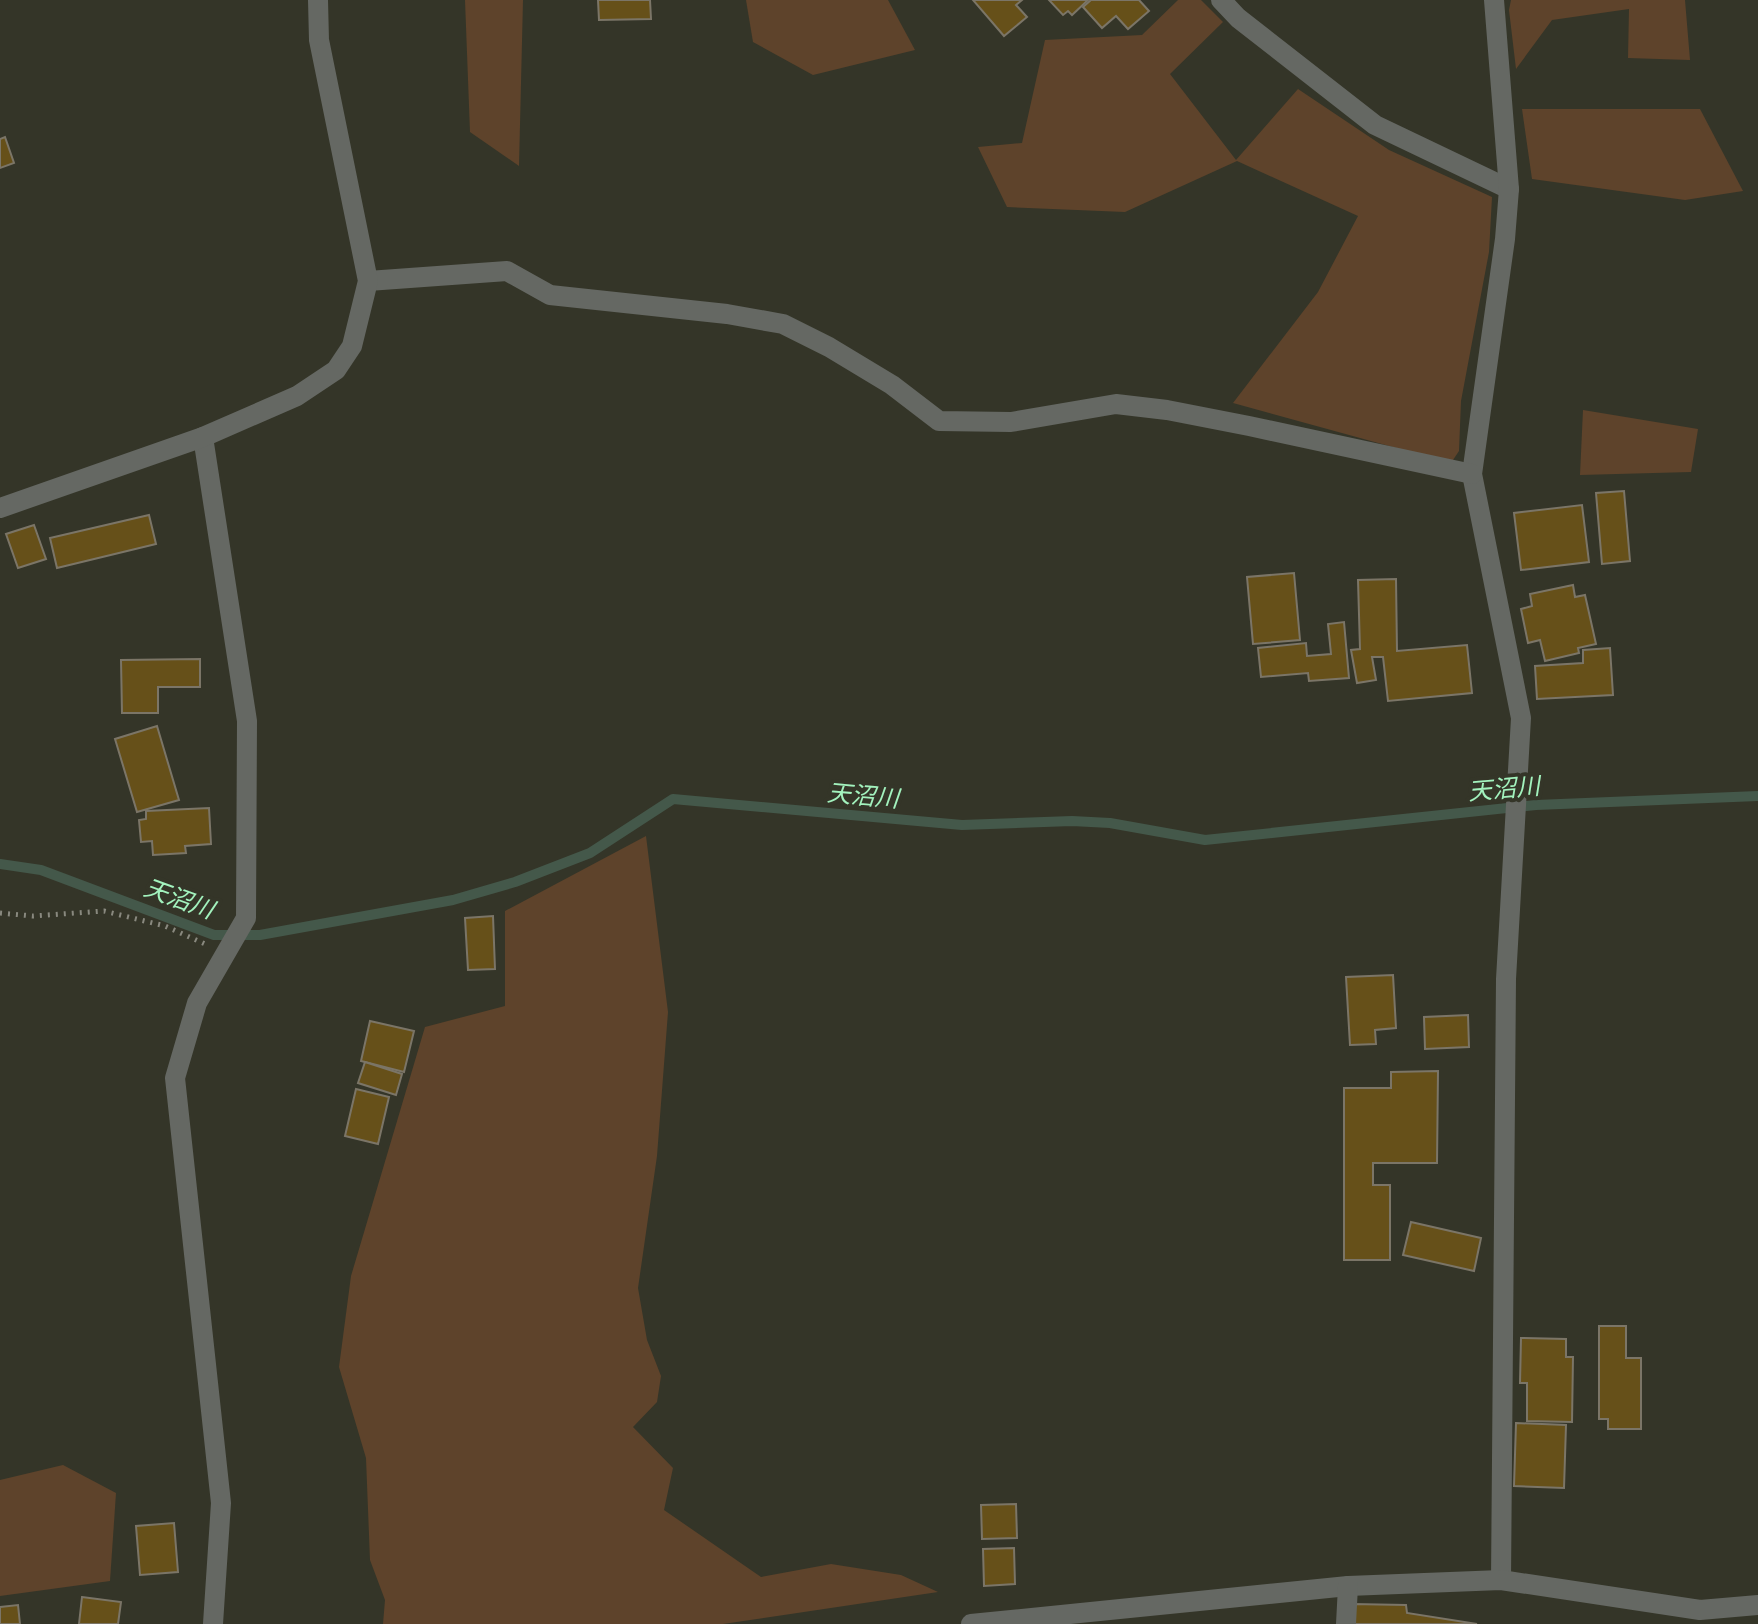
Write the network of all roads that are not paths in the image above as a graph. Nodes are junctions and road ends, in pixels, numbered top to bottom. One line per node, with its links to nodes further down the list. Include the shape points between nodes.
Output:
1 (318, 0): 5 (street, via 319,40)
2 (1221, 0): 4 (street, via 1375,125)
3 (1494, 0): 4 (street)
4 (1509, 189): 7 (street)
5 (368, 281): 6 (street, via 352,346 336,370 297,396); 7 (street, via 507,271 550,295 783,324 892,385 939,421 1011,422 1116,404 1221,420)
6 (203, 437): 8 (street); 13 (street, via 247,721 246,918 197,1003 175,1078 221,1503)
7 (1472, 474): 9 (street, via 1521,718 1506,979)
8 (0, 508)
9 (1501, 1580): 10 (street); 12 (street)
10 (1348, 1586): 14 (street); 15 (street)
11 (1758, 1605): 12 (street)
12 (1706, 1614)
13 (213, 1624)
14 (971, 1624)
15 (1346, 1624)

